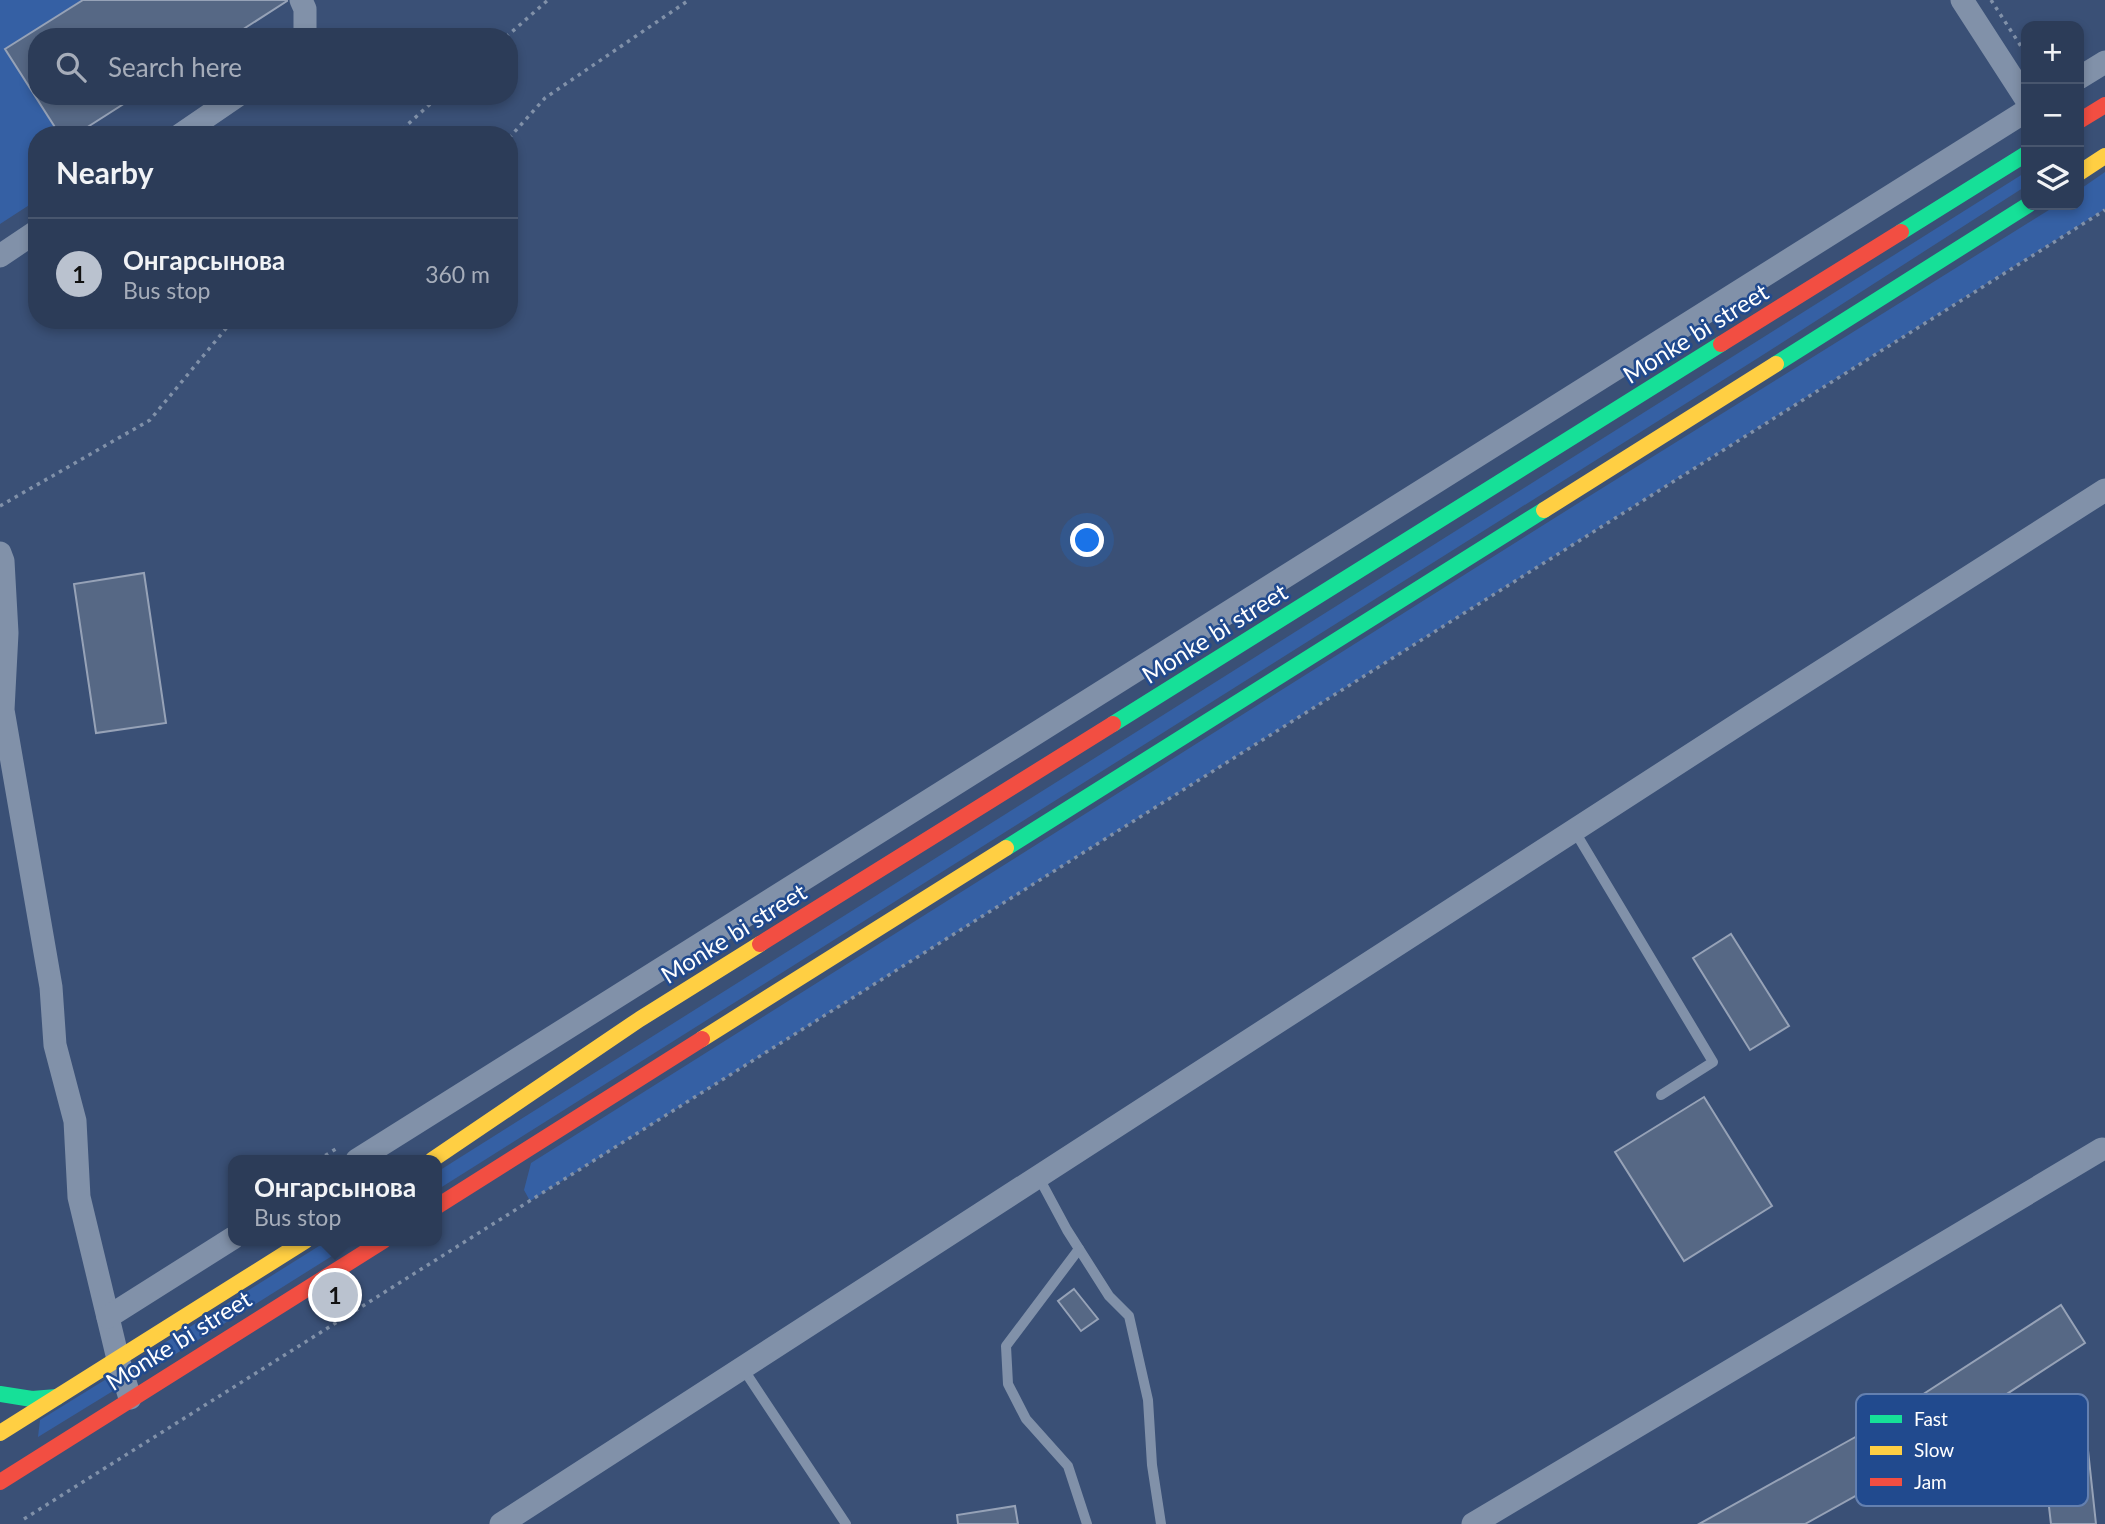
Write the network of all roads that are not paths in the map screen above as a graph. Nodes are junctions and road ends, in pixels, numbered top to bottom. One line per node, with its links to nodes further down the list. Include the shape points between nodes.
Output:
1 (301, 0): 3 (street)
2 (1962, 0): 6 (street)
3 (305, 28)
4 (2105, 62): 5 (street)
5 (2084, 75)
6 (2021, 91)
7 (2105, 104): 10 (main road)
8 (224, 105): 11 (street)
9 (2021, 114): 23 (street)
10 (2084, 118)
11 (193, 126)
12 (2105, 156): 14 (main road)
13 (2021, 157): 24 (main road, Monke bi street, via 640,1019)
14 (2084, 170)
15 (2021, 209): 26 (main road)
16 (28, 237): 17 (street)
17 (0, 256)
18 (2105, 490): 20 (street)
19 (0, 553): 31 (street, via 7,633 3,710 51,987 55,1045 75,1121 79,1197)
20 (1574, 830): 21 (lane, via 1713,1062); 25 (street)
21 (1661, 1095)
22 (2102, 1149): 43 (street)
23 (365, 1155)
24 (439, 1155)
25 (1038, 1176): 30 (lane); 33 (street)
26 (442, 1203)
27 (228, 1241): 31 (street)
28 (297, 1246): 32 (main road, Monke bi street)
29 (375, 1246): 36 (main road, Monke bi street)
30 (1079, 1249): 41 (lane, via 1006,1346 1008,1384 1026,1419 1069,1466); 42 (lane, via 1109,1296 1129,1316 1148,1400)
31 (108, 1317): 32 (street)
32 (118, 1359): 35 (main road, Monke bi street); 36 (street)
33 (742, 1367): 39 (street); 40 (lane)
34 (0, 1394): 35 (main road)
35 (57, 1397): 37 (main road, Monke bi street)
36 (130, 1398): 38 (main road, Monke bi street)
37 (0, 1433)
38 (0, 1482)
39 (513, 1521)
40 (846, 1524)
41 (1087, 1524)
42 (1161, 1524)
43 (1473, 1524)

